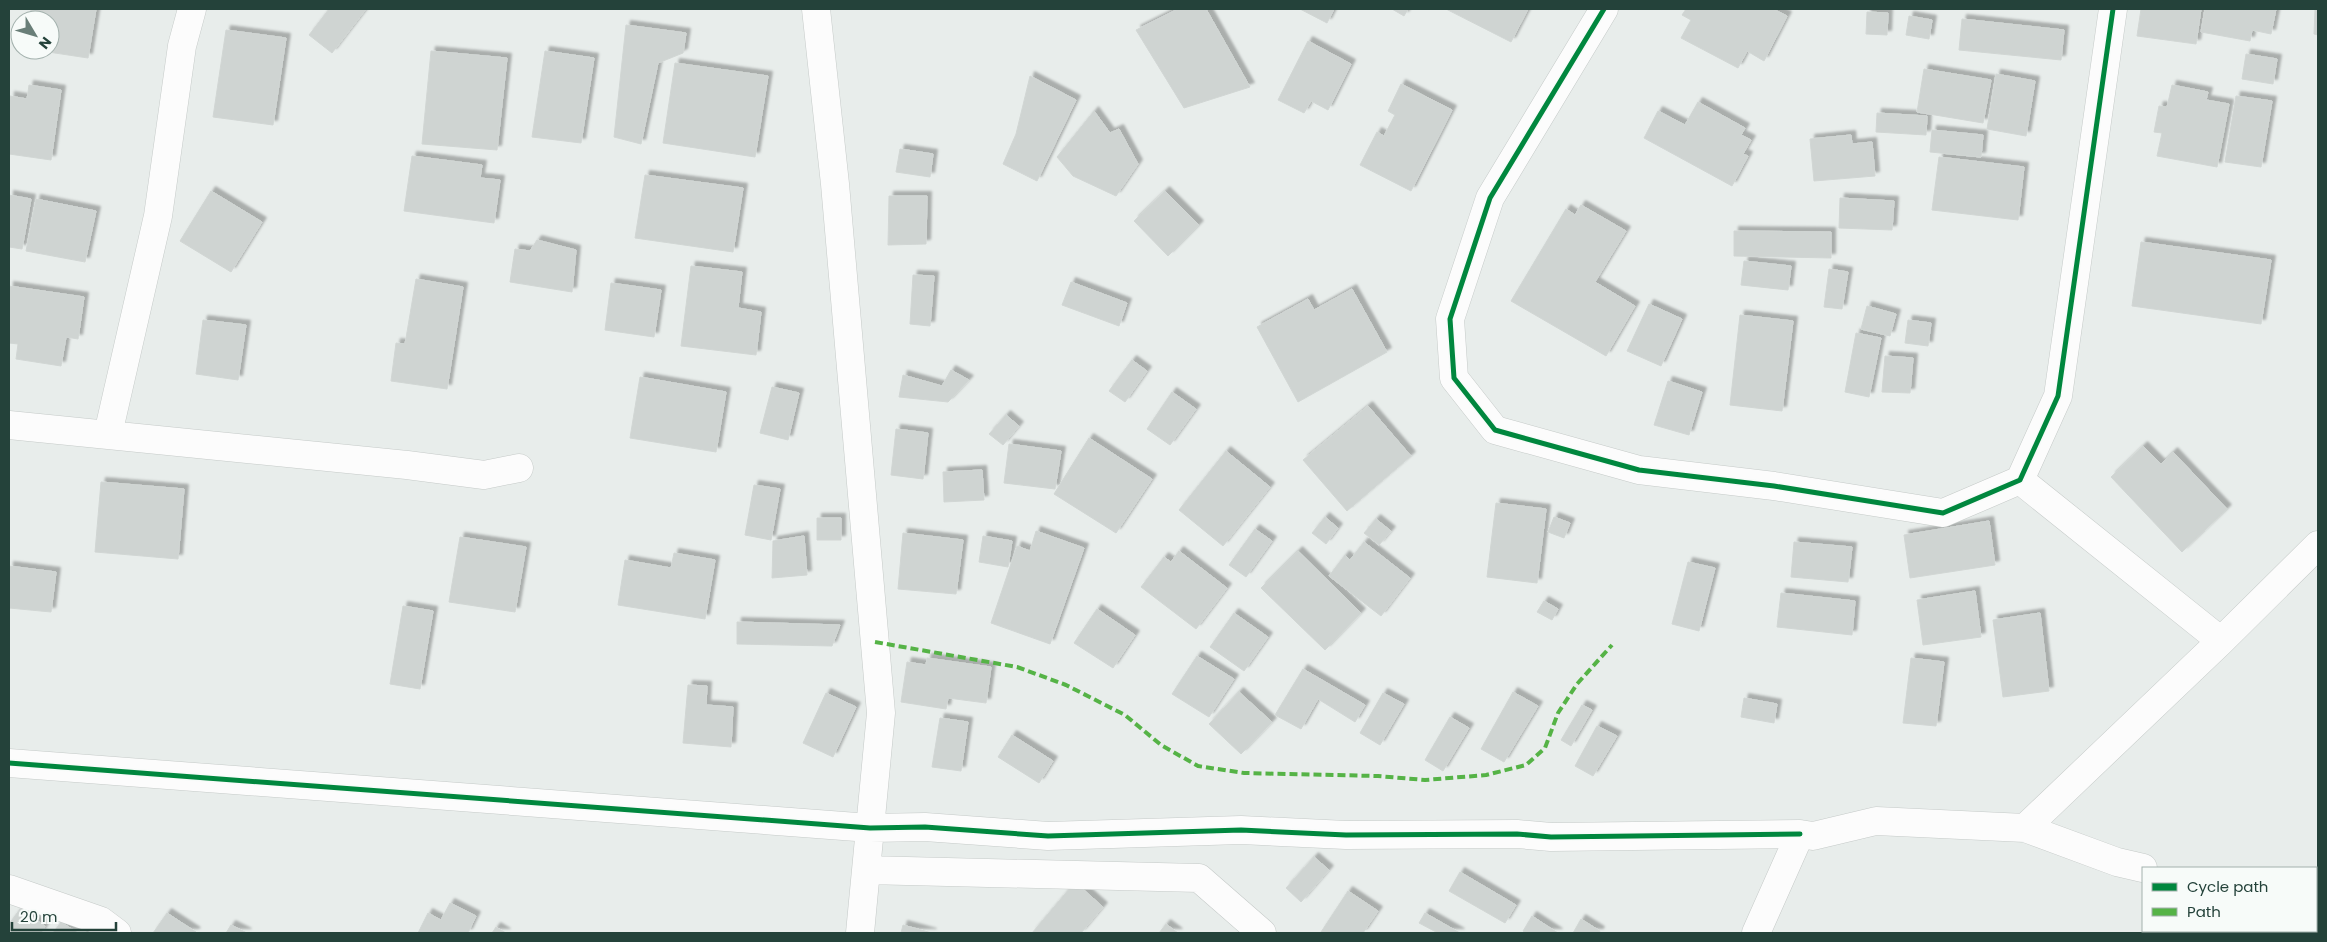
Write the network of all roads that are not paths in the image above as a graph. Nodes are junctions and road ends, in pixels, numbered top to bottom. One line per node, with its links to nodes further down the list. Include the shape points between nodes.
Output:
1 (192, 9): 6 (street, via 182,46 158,216)
2 (816, 9): 12 (street, via 836,194 881,712)
3 (1604, 9): 8 (street, via 1490,198 1450,319 1454,378 1495,430 1639,470 1774,486 1943,513)
4 (2112, 9): 8 (street, via 2058,396)
5 (9, 425): 6 (street)
6 (108, 434): 7 (street, via 484,475)
7 (519, 468)
8 (2020, 480): 10 (street)
9 (2318, 545): 10 (street)
10 (2221, 641): 13 (street)
11 (9, 762): 12 (street)
12 (870, 828): 14 (street, via 925,827 1048,836 1241,830 1346,835 1517,834 1551,837); 16 (street)
13 (2024, 828): 14 (street, via 1876,821 1813,836); 15 (street, via 2117,862)
14 (1800, 834): 21 (street)
15 (2142, 868)
16 (866, 870): 19 (street); 20 (street, via 1199,878)
17 (9, 889): 18 (street, via 101,921)
18 (117, 933)
19 (860, 933)
20 (1262, 933)
21 (1756, 933)

